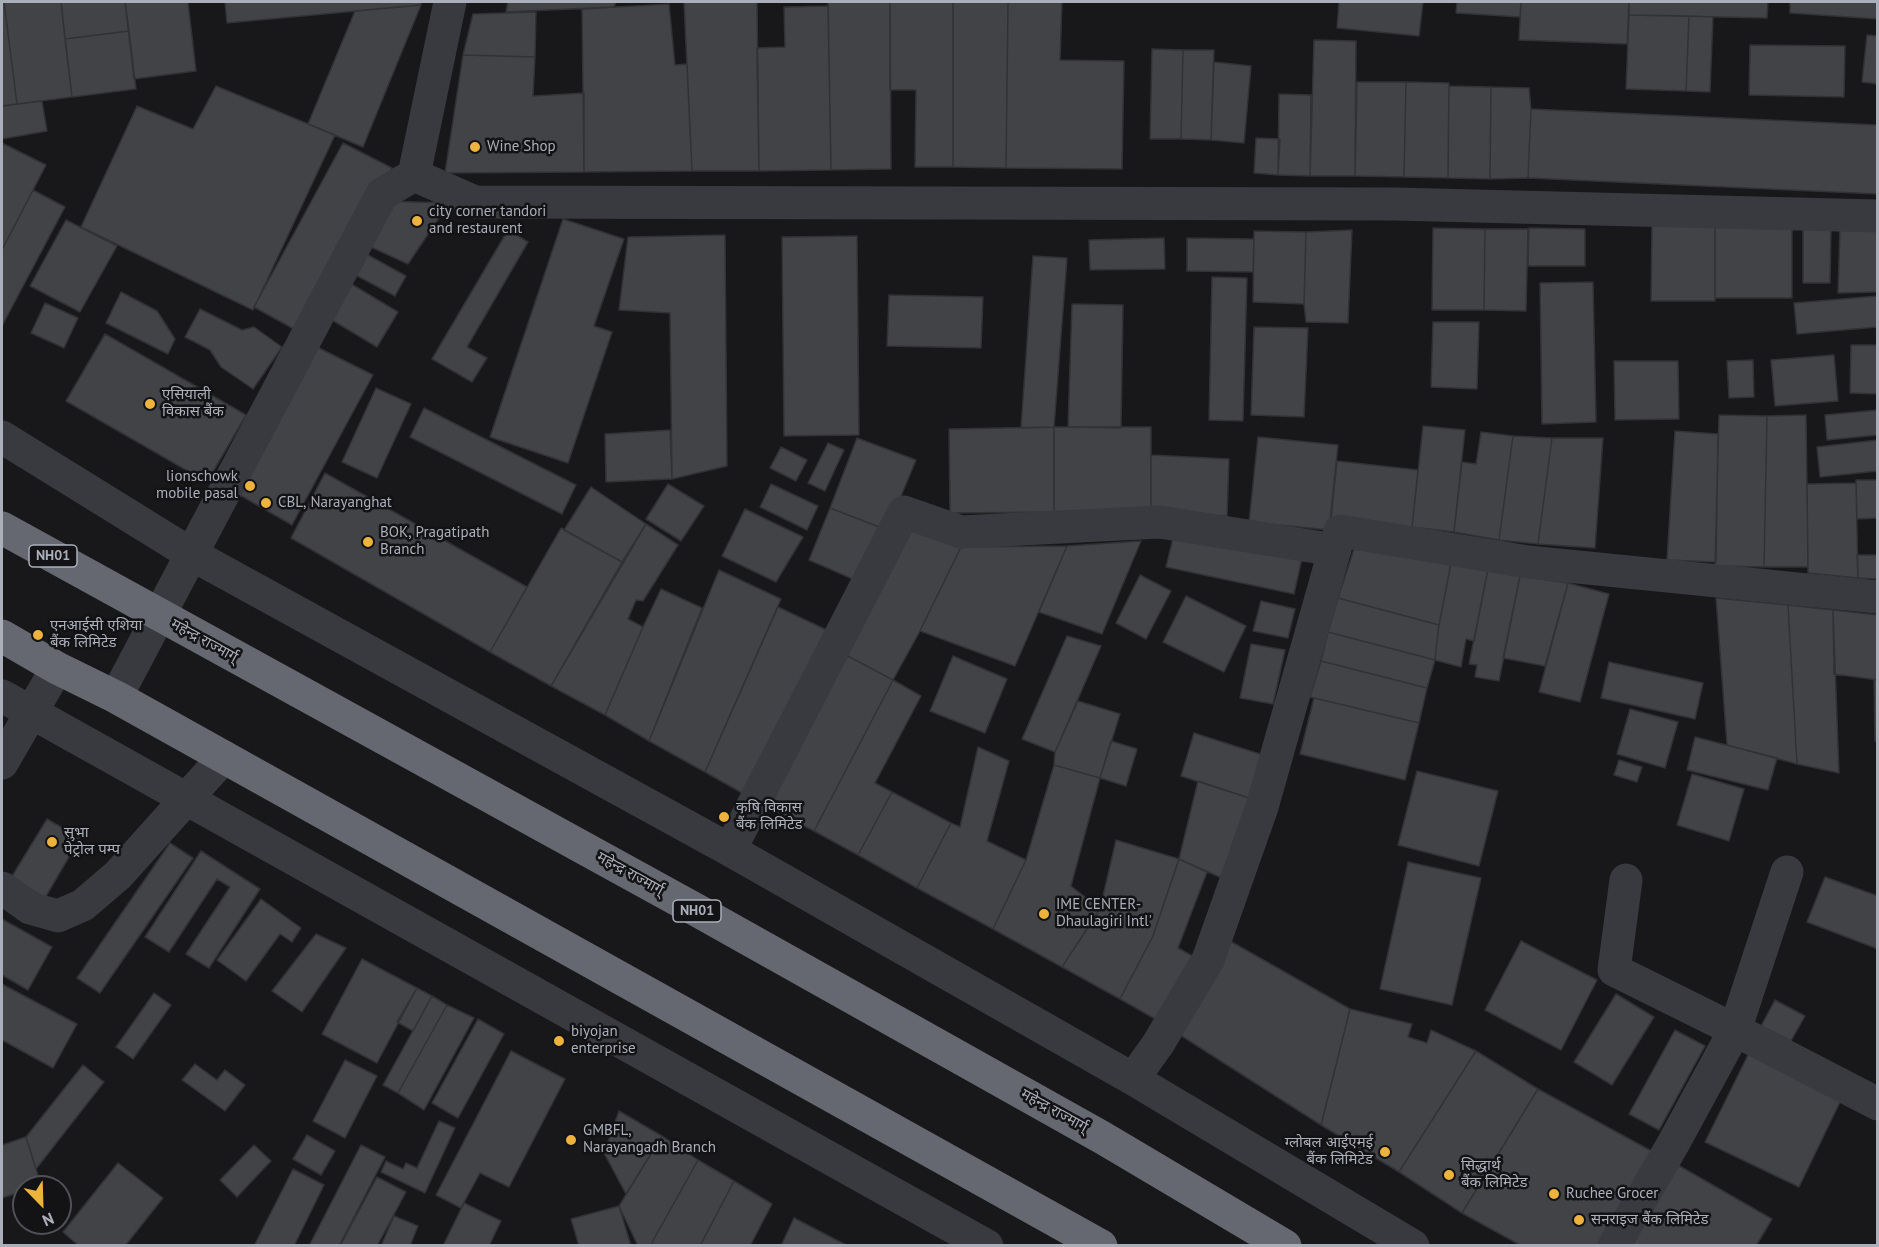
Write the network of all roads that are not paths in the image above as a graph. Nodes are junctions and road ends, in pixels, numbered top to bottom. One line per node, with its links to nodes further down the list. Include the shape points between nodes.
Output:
1 (450, 2): 2 (street)
2 (414, 175): 3 (street, via 476,202 1395,204); 7 (street, via 382,194)
3 (1878, 216)
4 (2, 436): 7 (street)
5 (2, 528): 9 (highway, महेन्द्र राज्मार्ग् / NH01)
6 (1335, 550): 8 (street, via 1340,531 1528,562); 18 (street, via 1160,522 961,532 904,512); 23 (street, via 1262,807 1208,960)
7 (191, 554): 9 (street); 18 (street)
8 (1878, 597)
9 (158, 616): 13 (street); 27 (highway, महेन्द्र राज्मार्ग् / NH01, via 782,959)
10 (2, 636): 11 (highway)
11 (57, 668): 13 (highway); 14 (street)
12 (2, 696): 14 (street)
13 (116, 697): 15 (highway)
14 (31, 713): 16 (street); 17 (street)
15 (224, 757): 17 (street); 26 (highway)
16 (2, 763)
17 (185, 800): 21 (street, via 118,875 83,905 58,916 30,908); 25 (street)
18 (730, 850): 23 (street)
19 (1787, 872): 22 (street)
20 (1626, 880): 22 (street, via 1614,970)
21 (2, 888)
22 (1735, 1030): 24 (street); 29 (street)
23 (1133, 1079): 28 (street)
24 (1878, 1104)
25 (987, 1245)
26 (1101, 1245)
27 (1286, 1245)
28 (1413, 1245)
29 (1614, 1245)

